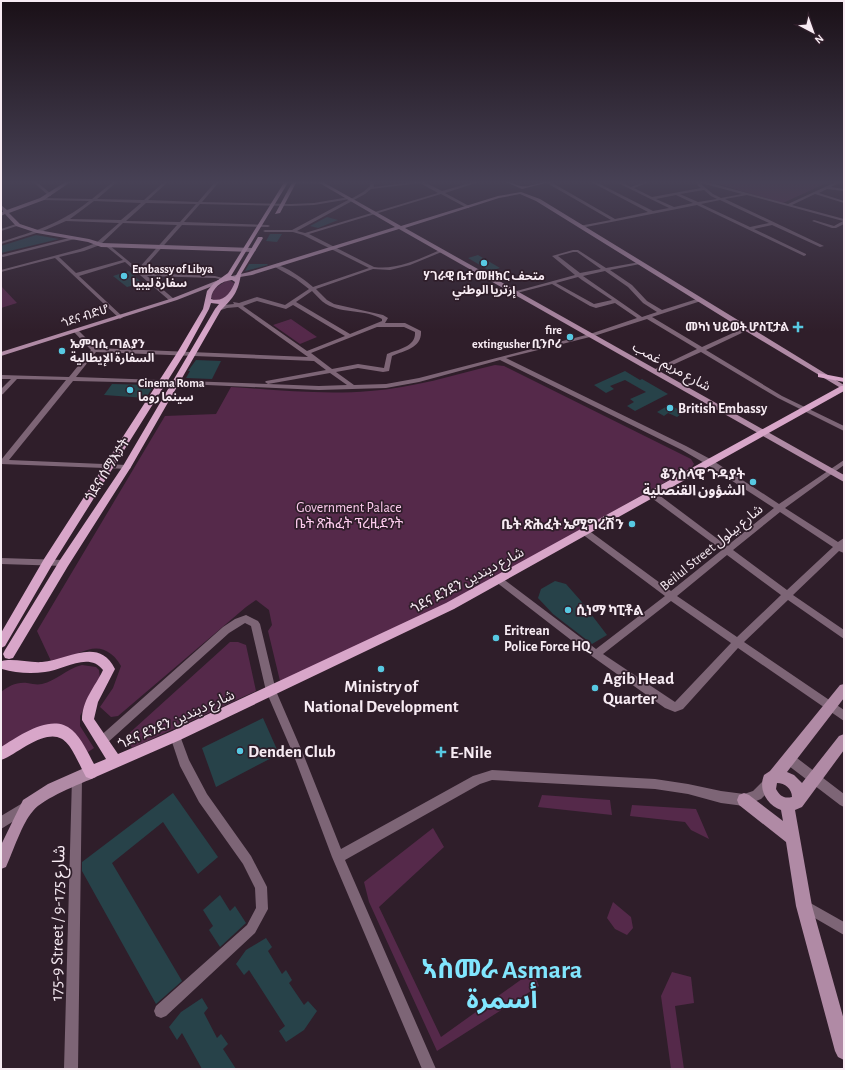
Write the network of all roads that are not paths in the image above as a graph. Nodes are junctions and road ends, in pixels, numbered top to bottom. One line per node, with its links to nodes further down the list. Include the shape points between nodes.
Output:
1 (34, 231): 13 (street)
2 (114, 231): 17 (street)
3 (174, 231): 20 (street)
4 (257, 231): 22 (main road, ጎደና ሰማእታት)
5 (265, 231): 23 (main road, ጎደና ሰማእታት)
6 (293, 231): 14 (street)
7 (315, 231): 14 (street)
8 (391, 231): 21 (street)
9 (406, 231): 24 (street, شارع مريم غمب)
10 (587, 231): 28 (street)
11 (753, 231): 25 (street)
12 (789, 231): 19 (street)
13 (37, 232): 15 (street); 16 (street)
14 (305, 234): 21 (street)
15 (73, 238): 17 (street); 30 (street, via 3,256)
16 (1, 243)
17 (98, 244): 18 (street); 26 (street)
18 (109, 246): 20 (street); 27 (street)
19 (822, 246)
20 (160, 247): 22 (street); 34 (street)
21 (335, 248): 29 (street); 31 (street)
22 (245, 250): 23 (street); 37 (main road, ጎደና ሰማእታት, via 230,274)
23 (253, 250): 37 (main road, ጎደና ሰማእታት)
24 (442, 251): 31 (street, via 394,268); 40 (street, شارع مريم غمب)
25 (804, 255)
26 (56, 257): 30 (street); 35 (street)
27 (125, 261): 34 (street); 35 (street)
28 (638, 263): 32 (street); 44 (street)
29 (277, 266): 37 (street); 39 (street)
30 (16, 267): 33 (street)
31 (373, 268): 39 (street)
32 (606, 269): 36 (street); 36 (street, via 578,251 554,256); 49 (street, via 630,286 645,302)
33 (1, 271)
34 (139, 273): 37 (street); 43 (street)
35 (75, 275): 50 (street)
36 (579, 275): 38 (street); 45 (street)
37 (231, 280): 41 (main road, ጎደና ሰማእታት, via 236,289); 42 (main road, ጎደና ሰማእታት, via 211,290); 43 (street)
38 (553, 282): 40 (street); 45 (street, via 592,305)
39 (312, 289): 46 (street); 52 (street, via 331,305 385,318 384,322)
40 (515, 293): 56 (street, شارع مريم غمب)
41 (229, 298): 42 (main road, via 217,302); 47 (street); 48 (main road, ጎደና ሰማእታት)
42 (202, 299): 43 (street); 59 (main road, ጎደና ሰማእታት, via 206,309)
43 (174, 300): 50 (street, ጎደና ብድሆ)
44 (699, 300): 49 (street); 53 (street)
45 (615, 301): 51 (street)
46 (294, 303): 47 (street, via 283,307 257,299); 55 (street)
47 (237, 306): 48 (street); 60 (street)
48 (218, 309): 62 (main road, ጎደና ሰማእታት)
49 (662, 312): 51 (street)
50 (120, 316): 54 (street, ጎደና ብድሆ)
51 (645, 318): 56 (street); 58 (street)
52 (377, 324): 55 (street); 65 (street, via 405,325 418,331 418,340 413,345 390,355 386,370 358,366)
53 (746, 329): 58 (street); 67 (street)
54 (76, 331): 57 (street); 61 (street, ጎደና ብድሆ)
55 (350, 336): 60 (street)
56 (592, 336): 63 (street); 66 (street, شارع مريم غمب)
57 (94, 350): 59 (street); 70 (street)
58 (702, 350): 66 (street); 79 (street)
59 (181, 353): 62 (street); 72 (main road, ጎደና ሰማእታት)
60 (307, 353): 64 (street)
61 (1, 354)
62 (192, 354): 64 (street); 73 (main road, ጎደና ሰማእታት)
63 (501, 358): 76 (street, via 419,380 386,386); 83 (street)
64 (315, 359): 65 (street)
65 (330, 370): 74 (street); 76 (street)
66 (655, 371): 81 (street, شارع مريم غمب)
67 (821, 375): 71 (main road); 77 (street)
68 (1, 378): 69 (street); 75 (street)
69 (15, 378): 70 (street); 75 (street)
70 (71, 378): 72 (street); 82 (street)
71 (844, 380)
72 (163, 381): 73 (street); 85 (main road, ጎደና ሰማእታት)
73 (175, 382): 74 (street); 86 (main road, ጎደና ሰማእታት)
74 (256, 384): 76 (street, via 319,388)
75 (7, 387): 78 (street)
76 (353, 387)
77 (844, 388): 79 (main road, ጎደና ደንደን شارع ديندين)
78 (1, 393)
79 (804, 409): 80 (street); 81 (main road, ጎደና ደንደን شارع ديندين)
80 (844, 429)
81 (763, 432): 83 (main road, ጎደና ደንደን شارع ديندين); 87 (street, شارع مريم غمب)
82 (3, 462): 85 (street)
83 (709, 462): 89 (main road, ጎደና ደንደን شارع ديندين); 90 (street)
84 (844, 462): 87 (street, Beilul Street شارع بيلول)
85 (108, 466): 86 (street); 95 (main road, ጎደና ሰማእታት)
86 (127, 467): 96 (main road, ጎደና ሰማእታት)
87 (831, 471): 88 (street, شارع مريم غمب); 90 (street, Beilul Street شارع بيلول)
88 (844, 479)
89 (652, 494): 91 (main road, ጎደና ደንደን شارع ديندين); 93 (street)
90 (779, 508): 92 (street); 93 (street, Beilul Street شارع بيلول)
91 (585, 532): 97 (main road, ጎደና ደንደን شارع ديندين); 99 (street)
92 (842, 546): 98 (street)
93 (726, 550): 98 (street); 99 (street, Beilul Street شارع بيلول)
94 (1, 561): 95 (street)
95 (48, 562): 96 (street); 100 (main road, ጎደና ሰማእታት)
96 (64, 563): 106 (main road, ጎደና ሰማእታት)
97 (499, 580): 105 (street); 108 (main road, ጎደና ደንደን شارع ديندين, via 382,640)
98 (787, 595): 102 (street); 103 (street)
99 (671, 596): 103 (street); 105 (street, Beilul Street شارع بيلول)
100 (10, 627): 101 (street); 104 (main road, ጎደና ሰማእታት)
101 (1, 631)
102 (844, 635)
103 (738, 642): 105 (street, via 679,706 675,707); 109 (street)
104 (1, 643)
105 (596, 654)
106 (4, 660): 112 (main road, via 39,668 84,656 101,659 109,669 91,703 88,720)
107 (844, 689): 109 (street)
108 (271, 691): 111 (main road, ጎደና ደንደን شارع ديندين); 112 (street, via 255,624 246,619 226,630); 127 (street)
109 (829, 706): 110 (street); 115 (street)
110 (844, 716)
111 (175, 736): 116 (main road, ጎደና ደንደን شارع ديندين); 131 (street, via 184,762 203,798 247,860 261,887 262,909 251,929)
112 (102, 740): 116 (main road)
113 (844, 740): 119 (street)
114 (1, 754): 117 (main road, via 37,733 55,729 64,731 71,738)
115 (789, 759): 119 (street); 120 (street)
116 (115, 761): 117 (main road, ጎደና ደንደን شارع ديندين)
117 (91, 772): 118 (street)
118 (78, 778): 124 (street, via 53,789); 133 (street, 175-9 Street / شارع 175-9)
119 (814, 778): 122 (street); 123 (street)
120 (771, 780): 121 (street, via 757,795); 123 (street, via 773,797 777,801); 123 (street, via 785,777 795,785 798,790)
121 (744, 800): 126 (street); 127 (street, via 655,784 492,775 477,780)
122 (844, 801)
123 (792, 802): 126 (street)
124 (28, 805): 125 (street); 128 (street)
125 (1, 823)
126 (793, 838): 129 (street)
127 (338, 858): 134 (street)
128 (1, 862)
129 (804, 906): 130 (street); 132 (street)
130 (844, 929)
131 (161, 1011)
132 (844, 1051)
133 (71, 1069)
134 (429, 1069)

